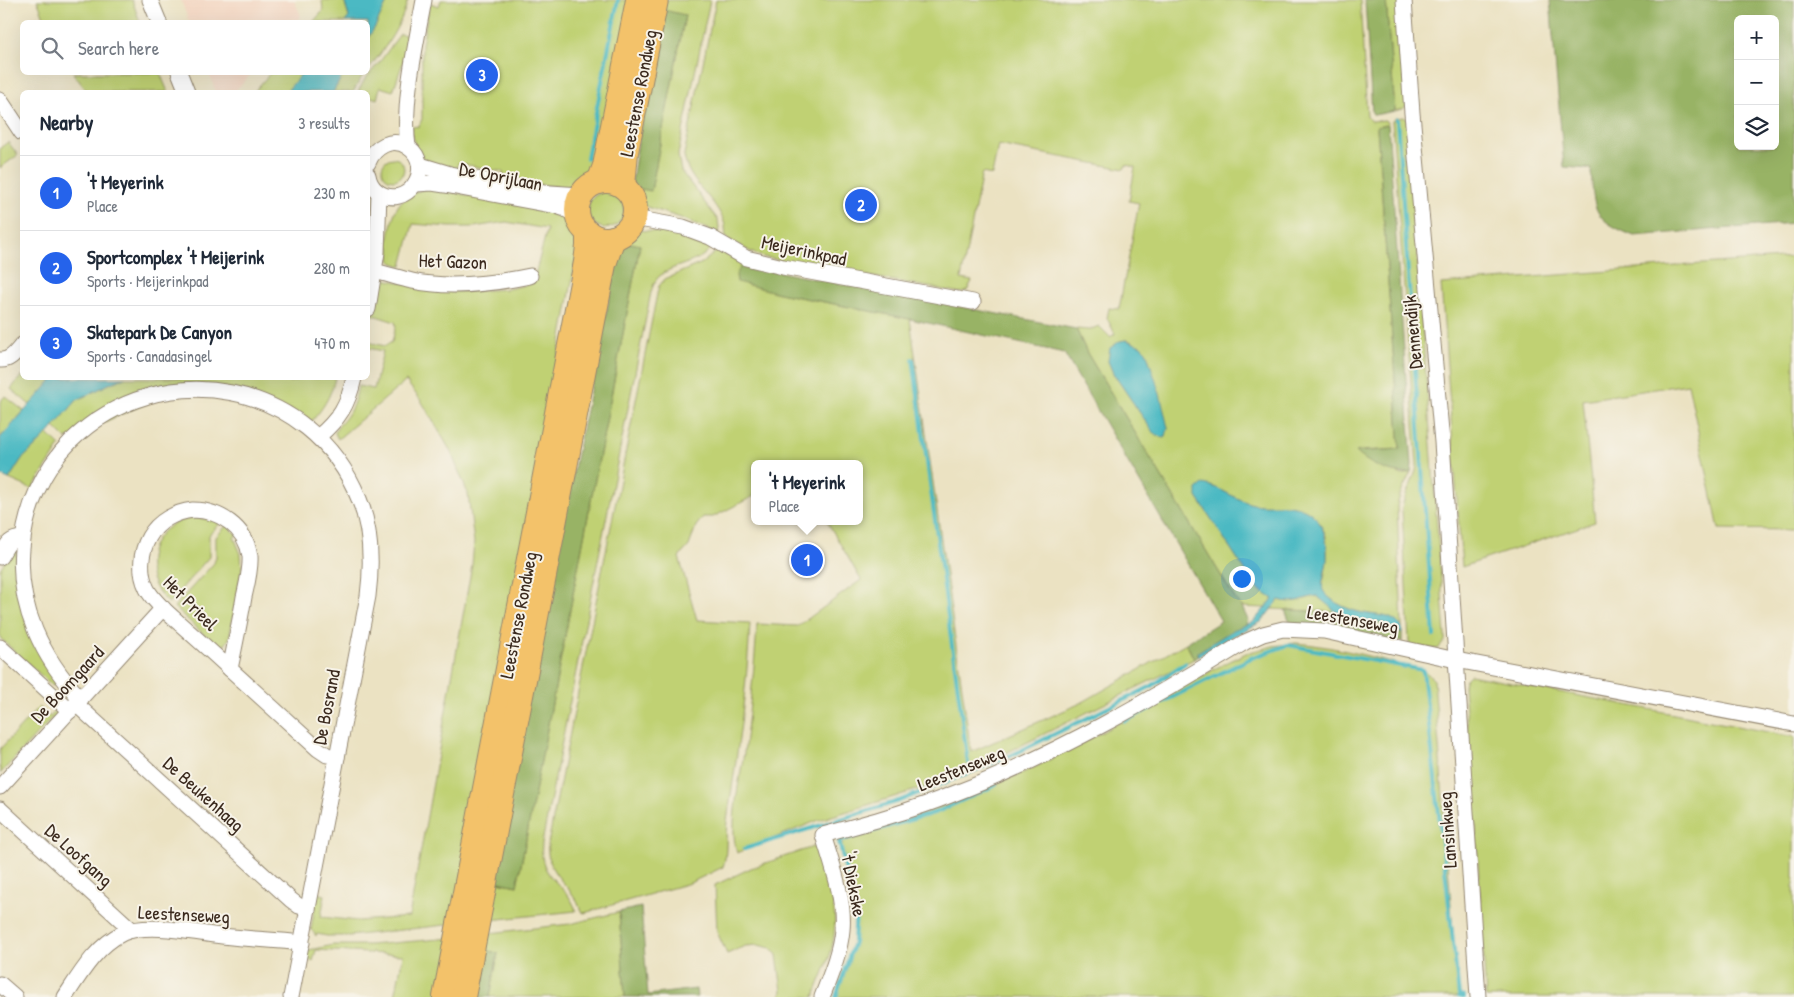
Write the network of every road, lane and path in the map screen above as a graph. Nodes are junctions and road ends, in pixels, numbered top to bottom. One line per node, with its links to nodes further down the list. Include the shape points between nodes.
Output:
1 (150, 0): 6 (street)
2 (424, 0): 8 (street)
3 (638, 0): 21 (main road, Leestense Rondweg, via 605,166)
4 (656, 0): 18 (main road, Leestense Rondweg, via 626,152)
5 (1404, 0): 37 (street, Dennendijk, via 1442,442)
6 (158, 20)
7 (180, 75): 9 (street)
8 (411, 76): 12 (street, via 399,121); 13 (street)
9 (186, 90)
10 (0, 100): 11 (street)
11 (20, 130)
12 (389, 143): 13 (street); 14 (street)
13 (408, 147): 15 (street)
14 (370, 156)
15 (420, 165): 17 (street); 21 (street, De Oprijlaan, via 550,194)
16 (370, 180): 19 (street)
17 (416, 184): 20 (street); 21 (street, De Oprijlaan, via 432,183 565,208)
18 (623, 186): 21 (main road, via 612,181); 22 (main road, via 633,200)
19 (379, 193): 20 (street); 24 (street)
20 (398, 196): 24 (street)
21 (586, 206): 23 (main road, via 605,239); 46 (main road, Leestense Rondweg, via 586,262)
22 (634, 218): 23 (main road, via 626,230); 28 (street, Meijerinkpad, via 689,229 746,258 783,268)
23 (613, 238): 46 (main road, Leestense Rondweg, via 604,264)
24 (378, 252): 25 (street)
25 (374, 271): 26 (street, Het Gazon, via 412,281 451,284 487,283); 27 (street)
26 (530, 276)
27 (370, 296)
28 (973, 302)
29 (20, 347): 30 (street, via 12,357)
30 (0, 360)
31 (353, 380): 32 (street, via 343,410)
32 (318, 437): 33 (street, De Bosrand, via 280,411 233,393 170,390 141,398 104,415 80,433 58,456 34,498); 41 (street, De Bosrand, via 344,469 359,498 370,551 368,596)
33 (22, 538): 34 (street, via 9,542); 39 (street, De Bosrand, via 24,601 33,627)
34 (0, 557)
35 (163, 608): 38 (street, Het Prieel); 38 (street, Het Prieel, via 149,592 142,571 143,551 150,534 168,517 185,511 209,511 227,520 242,535 250,562); 39 (street, De Boomgaard)
36 (0, 648): 39 (street)
37 (1456, 660): 40 (street, Leestenseweg); 44 (street, Leestenseweg, via 1312,630 1283,629 1263,634 1135,708 1007,772 900,814); 57 (street, Lansinkweg)
38 (230, 669): 41 (street, Het Prieel, via 318,749)
39 (76, 704): 42 (street, De Boomgaard); 45 (street, De Beukenhaag, via 291,900)
40 (1794, 724)
41 (337, 758): 45 (street, De Bosrand)
42 (0, 787)
43 (0, 809): 47 (street, De Loofgang)
44 (824, 835): 56 (street, 't Diekske, via 843,914 840,943)
45 (308, 909): 49 (street, De Bosrand)
46 (470, 916): 48 (main road, Leestense Rondweg)
47 (132, 930): 49 (street, Leestenseweg, via 153,928); 52 (street, Leestenseweg, via 102,948)
48 (465, 941): 54 (main road, Leestense Rondweg); 55 (main road, Leestense Rondweg)
49 (302, 943): 53 (street, De Bosrand)
50 (0, 984): 51 (street)
51 (14, 997)
52 (65, 997)
53 (291, 997)
54 (445, 997)
55 (464, 997)
56 (822, 997)
57 (1478, 997)

